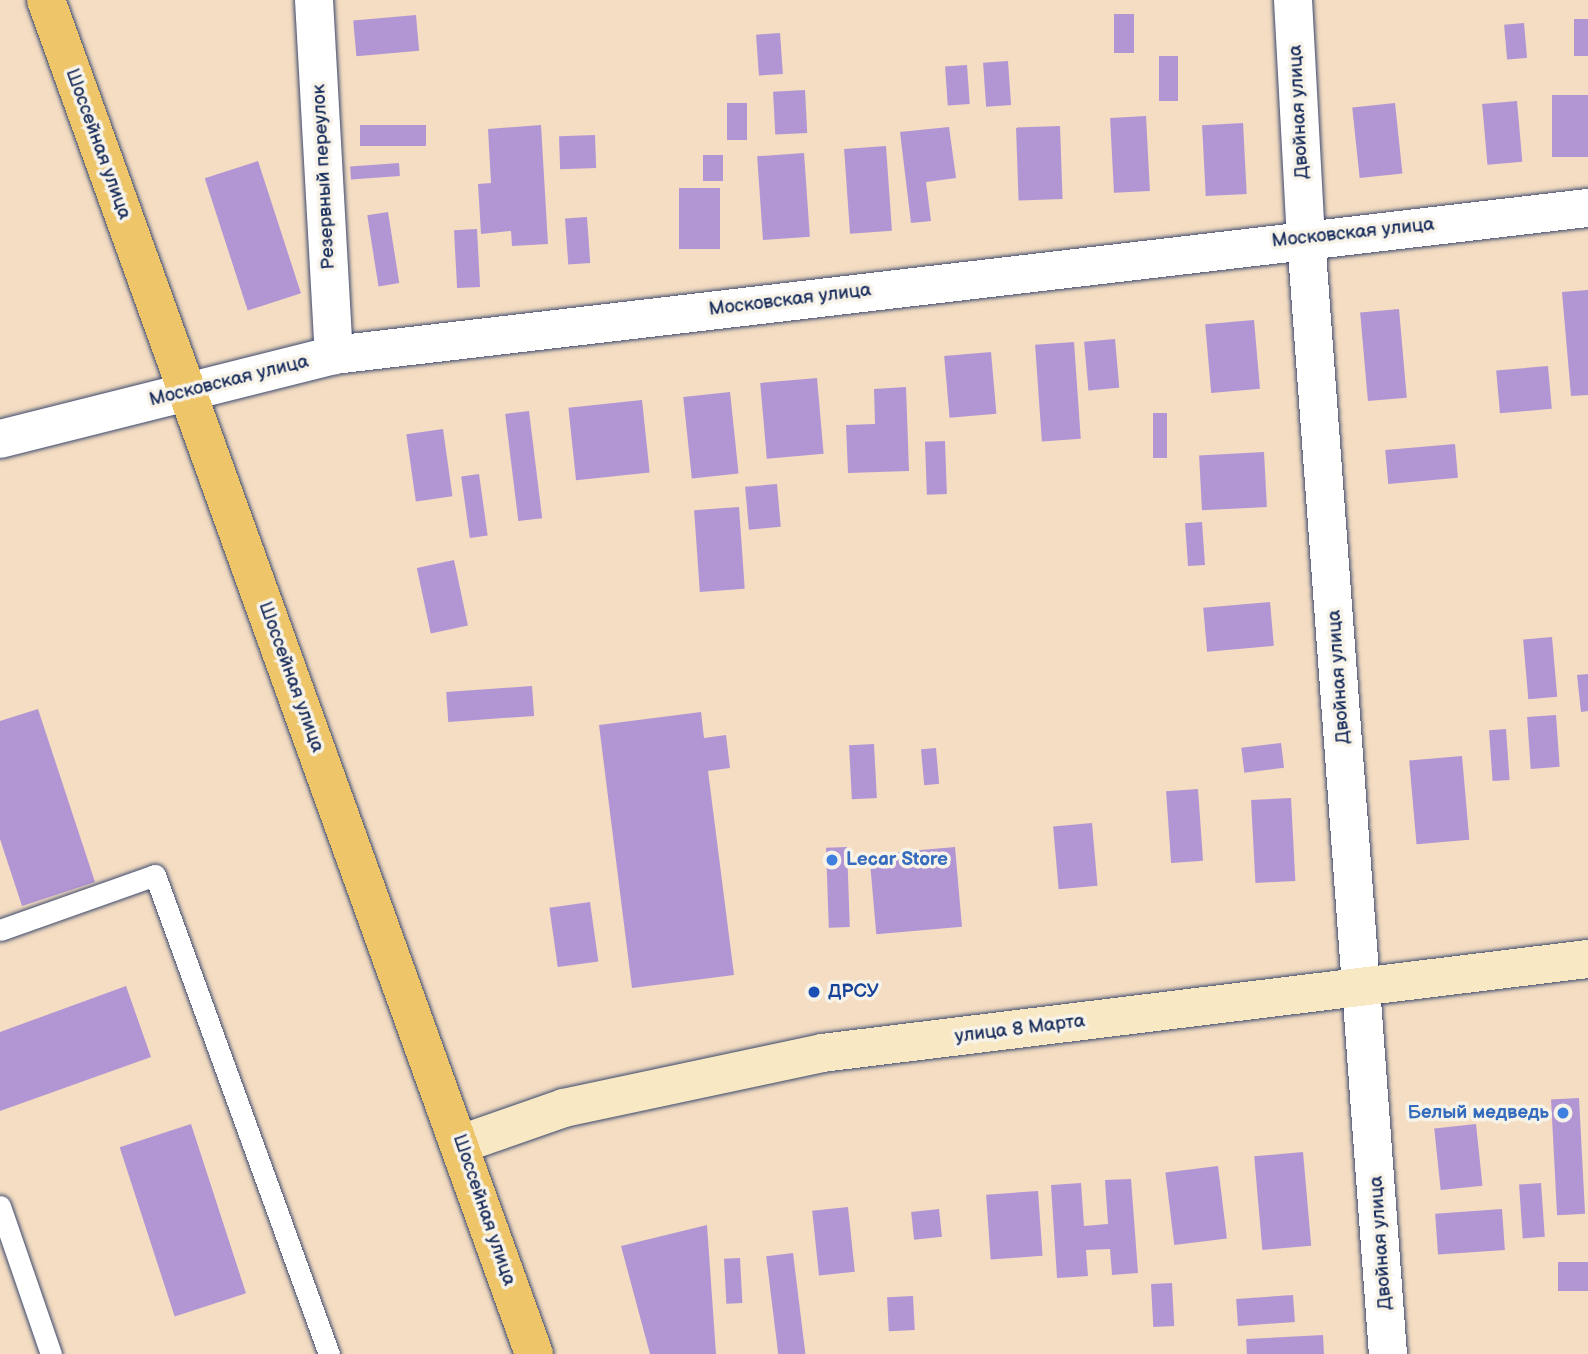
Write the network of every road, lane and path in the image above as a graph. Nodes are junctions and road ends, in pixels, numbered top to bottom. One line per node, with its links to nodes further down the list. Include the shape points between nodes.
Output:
1 (46, 0): 7 (highway, Шоссейная улица)
2 (314, 0): 6 (street, Резервный переулок)
3 (1293, 0): 5 (street, Двойная улица)
4 (1588, 208): 5 (street, Московская улица)
5 (1306, 238): 6 (street, Московская улица); 11 (street, Двойная улица)
6 (334, 355): 7 (street, Московская улица)
7 (187, 392): 8 (street, Московская улица); 12 (highway, Шоссейная улица)
8 (0, 439)
9 (0, 930): 15 (lane, via 155,875)
10 (1588, 959): 11 (main road, улица 8 Марта)
11 (1363, 988): 12 (main road, улица 8 Марта, via 822,1053 564,1108); 17 (street, Двойная улица)
12 (461, 1144): 16 (highway, Шоссейная улица)
13 (0, 1206): 14 (lane)
14 (51, 1354)
15 (329, 1354)
16 (534, 1354)
17 (1388, 1354)

